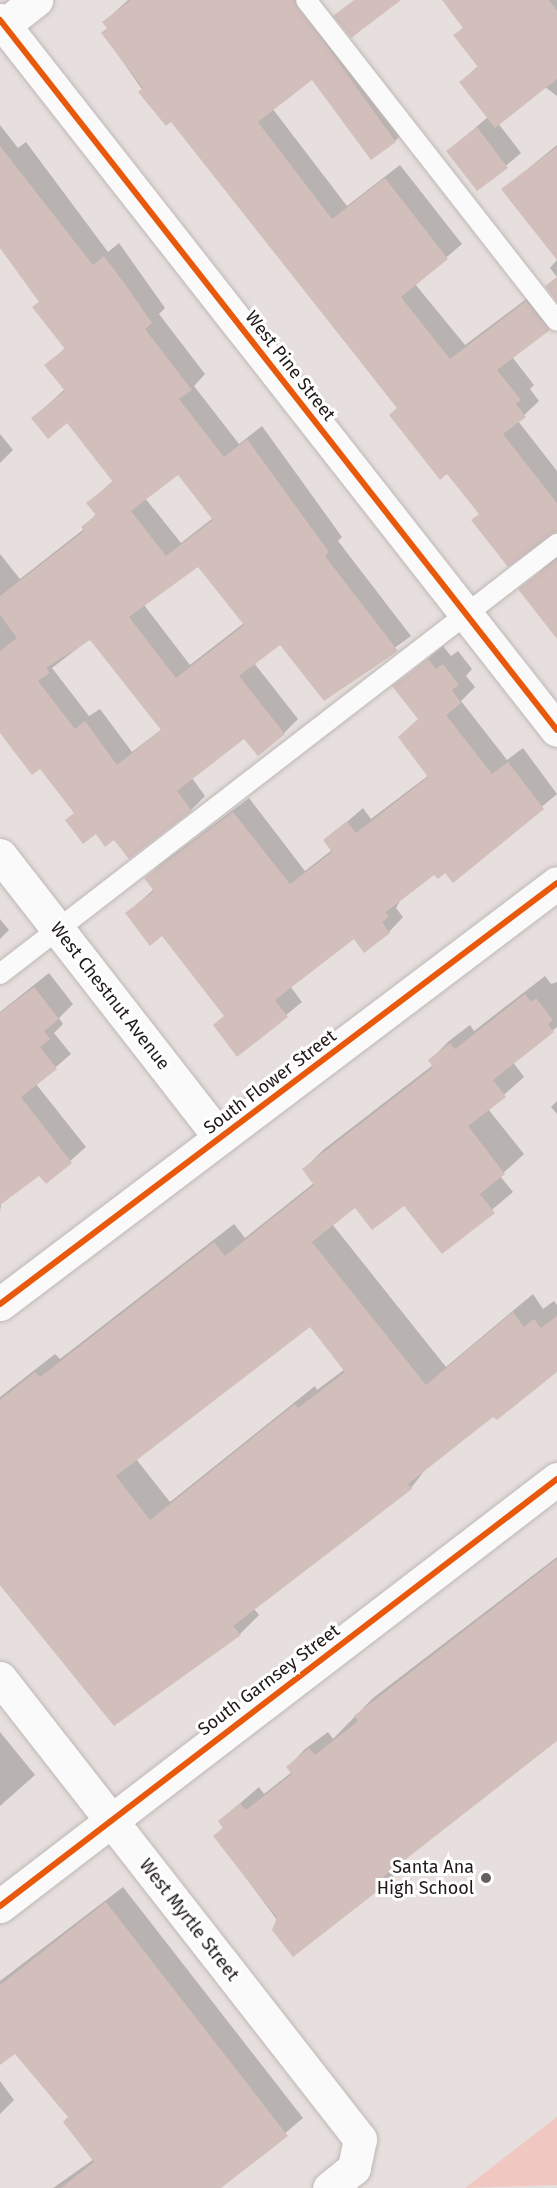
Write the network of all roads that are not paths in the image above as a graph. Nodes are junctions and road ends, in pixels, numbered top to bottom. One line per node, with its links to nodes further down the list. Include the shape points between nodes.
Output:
1 (36, 0): 3 (street)
2 (306, 0): 4 (lane)
3 (2, 22): 6 (street, West Pine Street)
4 (557, 321)
5 (557, 544): 6 (lane)
6 (466, 614): 7 (street, West Pine Street); 10 (lane)
7 (557, 730)
8 (0, 855): 10 (street, West Chestnut Avenue)
9 (553, 895): 12 (street, South Flower Street)
10 (58, 929): 11 (lane); 12 (street, West Chestnut Avenue)
11 (0, 974)
12 (220, 1138): 13 (street, South Flower Street)
13 (0, 1304)
14 (557, 1479): 16 (street, South Garnsey Street)
15 (0, 1678): 16 (street, West Myrtle Street)
16 (111, 1820): 17 (street, South Garnsey Street); 18 (street, West Myrtle Street, via 360,2139 354,2168)
17 (0, 1906)
18 (328, 2188)

